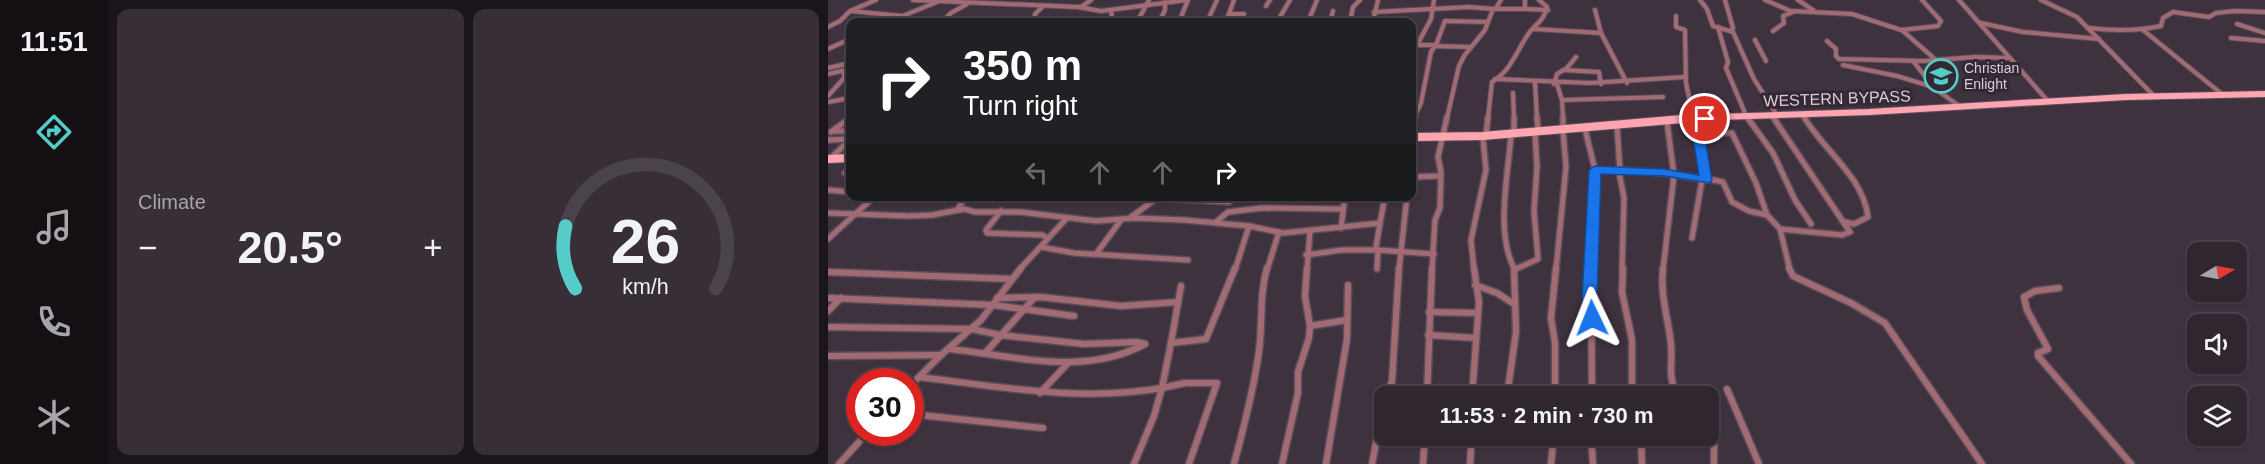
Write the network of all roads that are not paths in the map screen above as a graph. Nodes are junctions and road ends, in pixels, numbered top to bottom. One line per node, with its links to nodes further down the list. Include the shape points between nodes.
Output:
1 (876, 0): 48 (street)
2 (913, 0): 28 (street)
3 (1018, 0): 33 (street)
4 (1054, 0): 34 (street)
5 (1075, 0): 36 (street)
6 (1091, 0): 38 (street)
7 (1149, 0): 35 (street)
8 (1187, 0): 31 (street); 62 (street)
9 (1217, 0): 63 (street)
10 (1234, 0): 52 (street)
11 (1269, 0): 37 (street)
12 (1290, 0): 65 (street)
13 (1317, 0): 66 (street)
14 (1359, 0): 68 (street)
15 (1378, 0): 42 (street, via 1374,15)
16 (1434, 0): 42 (street)
17 (1501, 0): 43 (street)
18 (1525, 0): 44 (street)
19 (1539, 0): 41 (street)
20 (1550, 0): 41 (street)
21 (1700, 0): 73 (street, via 1713,26)
22 (1725, 0): 77 (street)
23 (1765, 0): 47 (street)
24 (1798, 0): 50 (street)
25 (1922, 0): 79 (street, via 1941,23)
26 (1959, 0): 70 (street)
27 (2041, 0): 75 (street, via 2070,12)
28 (941, 1): 32 (street); 54 (street)
29 (1130, 1): 39 (street)
30 (1454, 1): 40 (street)
31 (1165, 2): 35 (street); 61 (street)
32 (968, 4): 33 (street); 57 (street)
33 (1010, 5): 34 (street)
34 (1046, 5): 36 (street); 58 (street)
35 (1146, 5): 39 (street); 60 (street)
36 (1070, 6): 38 (street)
37 (1266, 6)
38 (1081, 7): 45 (street)
39 (1125, 7): 45 (street)
40 (1452, 8): 42 (street); 43 (street)
41 (1548, 8): 44 (street); 74 (street)
42 (1433, 9): 88 (street, via 1432,22)
43 (1495, 9): 44 (street); 69 (street)
44 (1525, 9)
45 (1111, 10): 59 (street)
46 (1595, 10): 80 (street)
47 (1791, 10): 50 (street); 78 (street, via 1793,13 1782,18 1784,23)
48 (850, 11): 54 (street); 72 (street)
49 (1333, 11): 67 (street)
50 (1814, 11): 79 (street, via 1861,16)
51 (2265, 12): 76 (street, via 2235,11 2209,17 2173,12 2163,18 2161,26)
52 (1231, 14): 53 (street); 64 (street)
53 (1244, 14)
54 (902, 16): 56 (street)
55 (1676, 16): 103 (street, via 1676,27 1684,30)
56 (897, 18)
57 (946, 18)
58 (1035, 18)
59 (1112, 18)
60 (1139, 18)
61 (1161, 18)
62 (1180, 18)
63 (1209, 18)
64 (1228, 18)
65 (1279, 18)
66 (1310, 18)
67 (1331, 18)
68 (1351, 18)
69 (1488, 21): 89 (street, via 1445,21); 90 (street)
70 (1979, 23): 83 (street); 93 (street)
71 (2237, 24): 81 (street)
72 (828, 27)
73 (1718, 27): 77 (street); 167 (street, via 1728,62 1726,68 1746,115 1773,153)
74 (1534, 28): 80 (street); 104 (street, via 1513,62)
75 (2089, 28): 76 (street, via 2112,32); 83 (street)
76 (2143, 30): 112 (street)
77 (1731, 31): 164 (street, via 1773,114)
78 (1773, 31)
79 (1903, 31): 94 (street)
80 (1601, 33): 106 (street)
81 (2265, 33)
82 (2231, 38): 87 (street)
83 (2099, 39): 114 (street)
84 (1755, 40): 95 (street)
85 (846, 41): 91 (street)
86 (1827, 41): 96 (street, via 1836,49 1839,59)
87 (2265, 41)
88 (1417, 45): 89 (street)
89 (1436, 45): 90 (street); 121 (street)
90 (1470, 48): 142 (street, via 1459,66 1442,137)
91 (828, 49)
92 (1576, 57): 100 (street)
93 (2010, 58): 94 (street); 118 (street)
94 (1936, 60): 96 (street)
95 (1766, 61)
96 (1913, 61): 109 (street)
97 (846, 64): 99 (street)
98 (1843, 65): 109 (street)
99 (828, 68)
100 (1563, 70): 107 (street, via 1557,74); 108 (street, via 1599,72)
101 (844, 71): 102 (street); 113 (street, via 844,78)
102 (828, 74)
103 (1685, 77): 106 (street); 122 (street)
104 (1496, 79): 105 (street); 188 (street, via 1489,91 1484,136 1486,170 1471,240)
105 (1535, 83): 107 (street); 184 (street, via 1534,211 1538,259)
106 (1627, 83): 108 (street)
107 (1555, 84): 108 (street); 117 (street)
108 (1601, 84)
109 (1933, 87): 120 (street)
110 (1513, 93): 184 (street, via 1506,224 1511,263)
111 (2265, 94): 112 (main road, WESTERN BYPASS)
112 (2223, 95): 114 (main road, WESTERN BYPASS)
113 (828, 96)
114 (2154, 96): 118 (main road, WESTERN BYPASS)
115 (1663, 97): 117 (street)
116 (846, 99): 119 (street)
117 (1562, 100): 128 (street)
118 (2047, 100): 120 (main road, WESTERN BYPASS)
119 (828, 102)
120 (1959, 106): 133 (main road, WESTERN BYPASS, via 1705,117 1485,136)
121 (1416, 114)
122 (1693, 116)
123 (1803, 116): 164 (street, via 1869,206 1868,218 1854,224)
124 (1705, 119): 132 (street)
125 (846, 121): 131 (street)
126 (1667, 122): 141 (street)
127 (1617, 126): 140 (street)
128 (1563, 129): 222 (street, via 1566,167 1551,318)
129 (1585, 129): 139 (street)
130 (846, 131): 131 (street)
131 (829, 132)
132 (1702, 132): 144 (street); 160 (street, via 1732,133)
133 (1416, 137)
134 (846, 139): 135 (street)
135 (828, 140)
136 (846, 143): 137 (street)
137 (830, 158): 138 (main road)
138 (846, 158)
139 (1595, 170): 140 (street); 223 (street, via 1590,298)
140 (1620, 171): 141 (street); 224 (street, via 1624,198 1622,292 1632,340)
141 (1674, 175): 144 (street); 225 (street, via 1662,278)
142 (1440, 176): 143 (street); 180 (street)
143 (1416, 177)
144 (1704, 180): 160 (street, via 1723,182 1732,202); 174 (street)
145 (828, 190): 146 (street)
146 (846, 192)
147 (869, 201): 159 (street)
148 (963, 201): 156 (street)
149 (1153, 201): 162 (street)
150 (1215, 201): 154 (street)
151 (1344, 201): 155 (street)
152 (1384, 201): 166 (street)
153 (1406, 201): 178 (street)
154 (1229, 202)
155 (1342, 208): 165 (street, via 1228,212); 169 (street)
156 (957, 210): 157 (street); 159 (street, via 932,215)
157 (1001, 211): 161 (street); 173 (street, via 987,232)
158 (828, 213): 159 (street)
159 (855, 214): 175 (street)
160 (1767, 215): 170 (street)
161 (1065, 219): 163 (street); 173 (street)
162 (1130, 219): 163 (street); 165 (street)
163 (1121, 220): 179 (street)
164 (1843, 221): 170 (street, via 1848,234)
165 (1215, 223): 168 (street)
166 (1380, 223): 169 (street); 177 (street)
167 (1811, 224)
168 (1249, 226): 172 (street); 210 (street, via 1206,339)
169 (1341, 228): 171 (street)
170 (1780, 229): 253 (street, via 1793,276 1885,323)
171 (1310, 231): 172 (street); 181 (street)
172 (1279, 232): 242 (street, via 1261,289 1259,353)
173 (1048, 238): 176 (street)
174 (1692, 238)
175 (828, 239)
176 (1041, 247): 179 (street); 186 (street)
177 (1378, 250): 178 (street); 181 (street); 183 (street)
178 (1400, 252): 180 (street); 218 (street)
179 (1096, 254): 182 (street)
180 (1434, 254): 200 (street)
181 (1306, 255): 204 (street, via 1305,296)
182 (1188, 260)
183 (1377, 269)
184 (1516, 269): 196 (street)
185 (828, 272): 186 (street)
186 (1011, 279): 193 (street)
187 (1348, 285): 203 (street)
188 (1475, 285): 196 (street); 201 (street)
189 (1182, 286): 195 (street)
190 (2059, 288): 254 (street, via 2035,291 2024,297 2048,349 2038,356)
191 (828, 298): 192 (street)
192 (841, 298): 197 (street); 199 (street)
193 (997, 298): 194 (street); 197 (street)
194 (1034, 298): 195 (street, via 1121,306); 198 (street)
195 (1178, 302): 210 (street)
196 (1514, 304): 221 (street, via 1516,332)
197 (993, 305): 198 (street); 206 (street)
198 (1023, 309): 202 (street); 207 (street)
199 (828, 311)
200 (1429, 312): 201 (street); 208 (street)
201 (1478, 313): 209 (street)
202 (1074, 316)
203 (1347, 320): 204 (street); 244 (street)
204 (1310, 326): 243 (street)
205 (828, 327): 206 (street)
206 (972, 329): 207 (street); 211 (street)
207 (1000, 335): 212 (street); 215 (street, via 1084,344 1145,344 1123,356)
208 (1428, 335): 209 (street); 219 (street)
209 (1476, 338): 220 (street)
210 (1171, 343): 226 (street)
211 (950, 349): 212 (street); 213 (street)
212 (986, 352): 215 (street)
213 (941, 355): 214 (street); 216 (street)
214 (829, 357)
215 (1069, 362): 228 (street)
216 (924, 372)
217 (924, 378): 228 (street)
218 (1390, 386)
219 (1427, 386)
220 (1473, 386)
221 (1508, 386)
222 (1555, 386)
223 (1592, 386)
224 (1632, 386)
225 (1673, 386)
226 (1162, 388): 228 (street, via 1107,394); 240 (street); 241 (street, via 1185,382 1217,383)
227 (1727, 389): 252 (street)
228 (1040, 393)
229 (924, 415): 230 (street)
230 (1043, 428)
231 (855, 446): 239 (street)
232 (1376, 446): 245 (street)
233 (1424, 446): 246 (street)
234 (1471, 446): 247 (street)
235 (1553, 446): 248 (street)
236 (1592, 446): 249 (street)
237 (1641, 446): 250 (street)
238 (1714, 446): 251 (street)
239 (839, 464)
240 (1134, 464)
241 (1189, 464)
242 (1234, 464)
243 (1282, 464)
244 (1326, 464)
245 (1372, 464)
246 (1423, 464)
247 (1470, 464)
248 (1551, 464)
249 (1593, 464)
250 (1642, 464)
251 (1714, 464)
252 (1759, 464)
253 (1982, 464)
254 (2131, 464)

